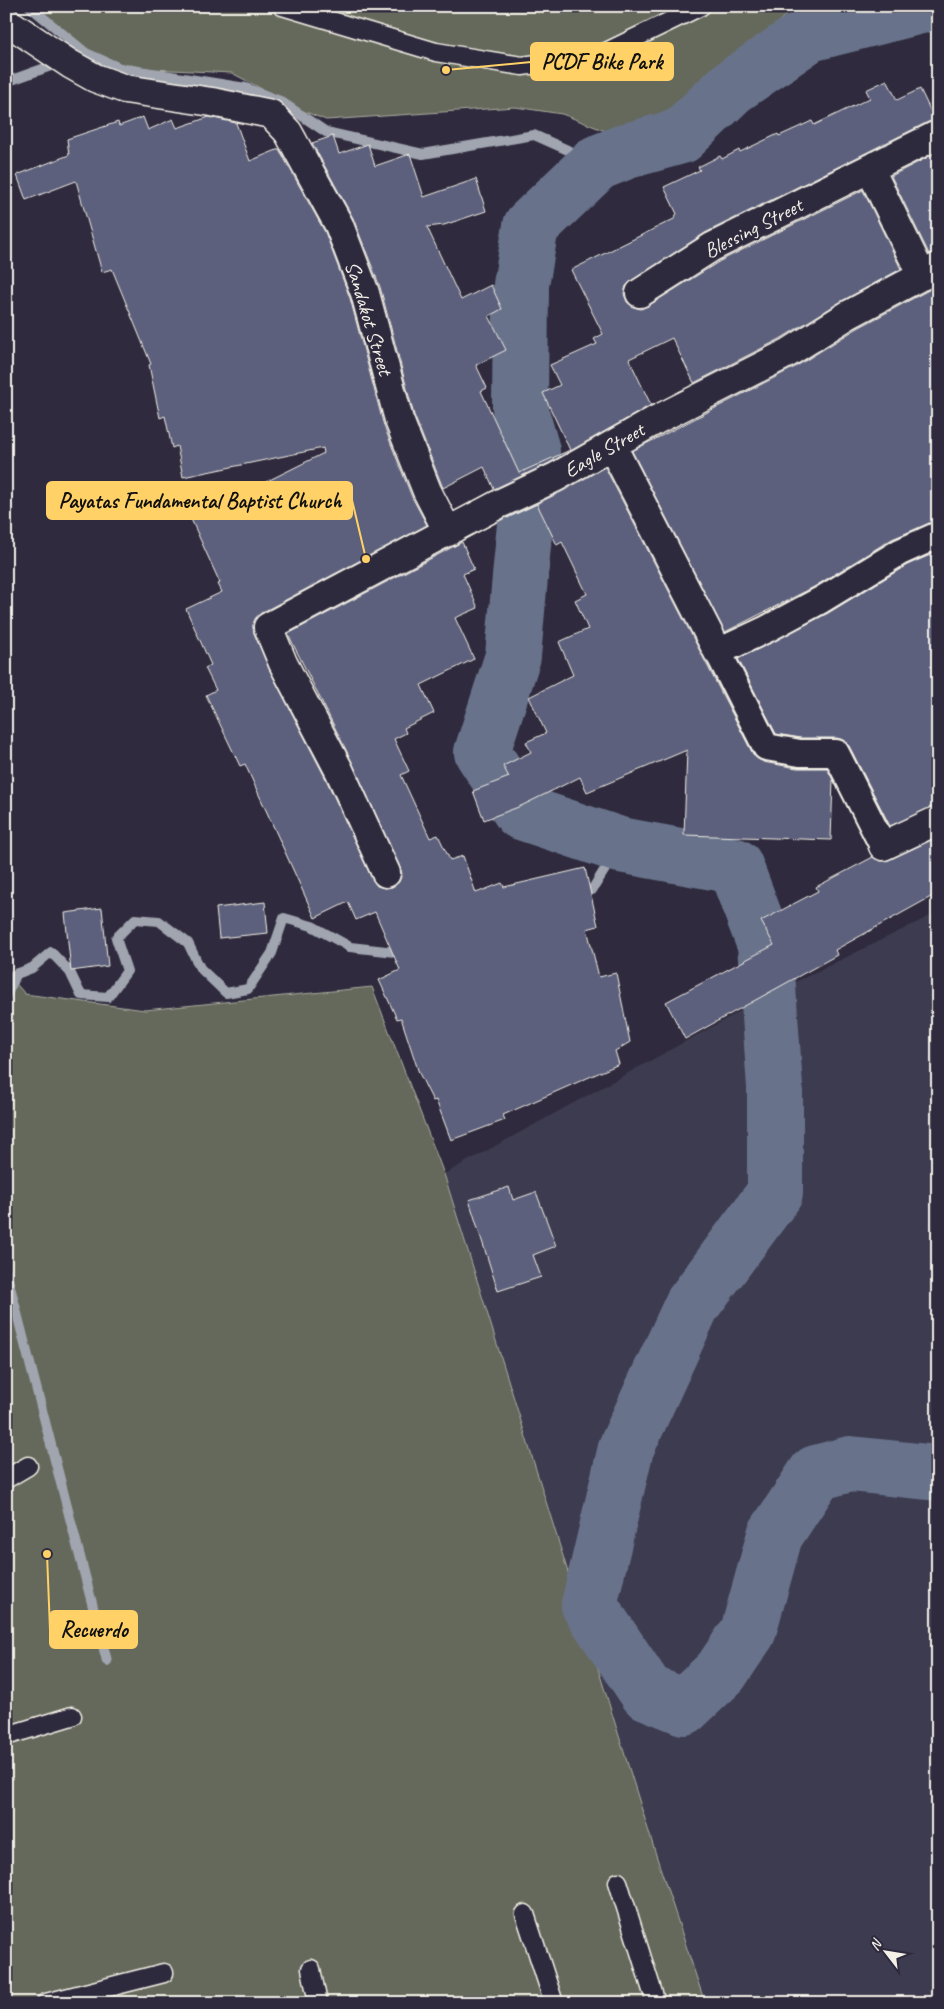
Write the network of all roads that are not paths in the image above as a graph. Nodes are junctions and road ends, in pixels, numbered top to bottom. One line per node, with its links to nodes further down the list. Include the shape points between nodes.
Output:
1 (282, 6): 2 (lane, via 436,52 522,66 598,56)
2 (702, 6)
3 (6, 21): 9 (street, Sandakot Street, via 95,78 125,89 271,114 288,132 339,226 365,293 399,420)
4 (935, 136): 5 (street, Blessing Street)
5 (870, 168): 6 (street); 7 (street, Blessing Street, via 712,247)
6 (930, 271): 8 (street, Eagle Street, via 848,315 788,353)
7 (640, 293)
8 (612, 446): 9 (street, Eagle Street); 11 (street)
9 (448, 532): 14 (street, Eagle Street, via 268,627)
10 (938, 535): 11 (street, via 900,552 806,609)
11 (718, 652): 13 (street, via 766,747 800,753 836,753)
12 (938, 820): 13 (street)
13 (883, 846)
14 (386, 872)
15 (28, 1466): 16 (lane)
16 (6, 1478)
17 (72, 1716): 18 (lane)
18 (6, 1736)
19 (618, 1882): 26 (lane)
20 (525, 1914): 25 (lane)
21 (311, 1969): 24 (lane)
22 (164, 1973): 23 (lane)
23 (46, 2003)
24 (318, 2003)
25 (554, 2003)
26 (656, 2003)

